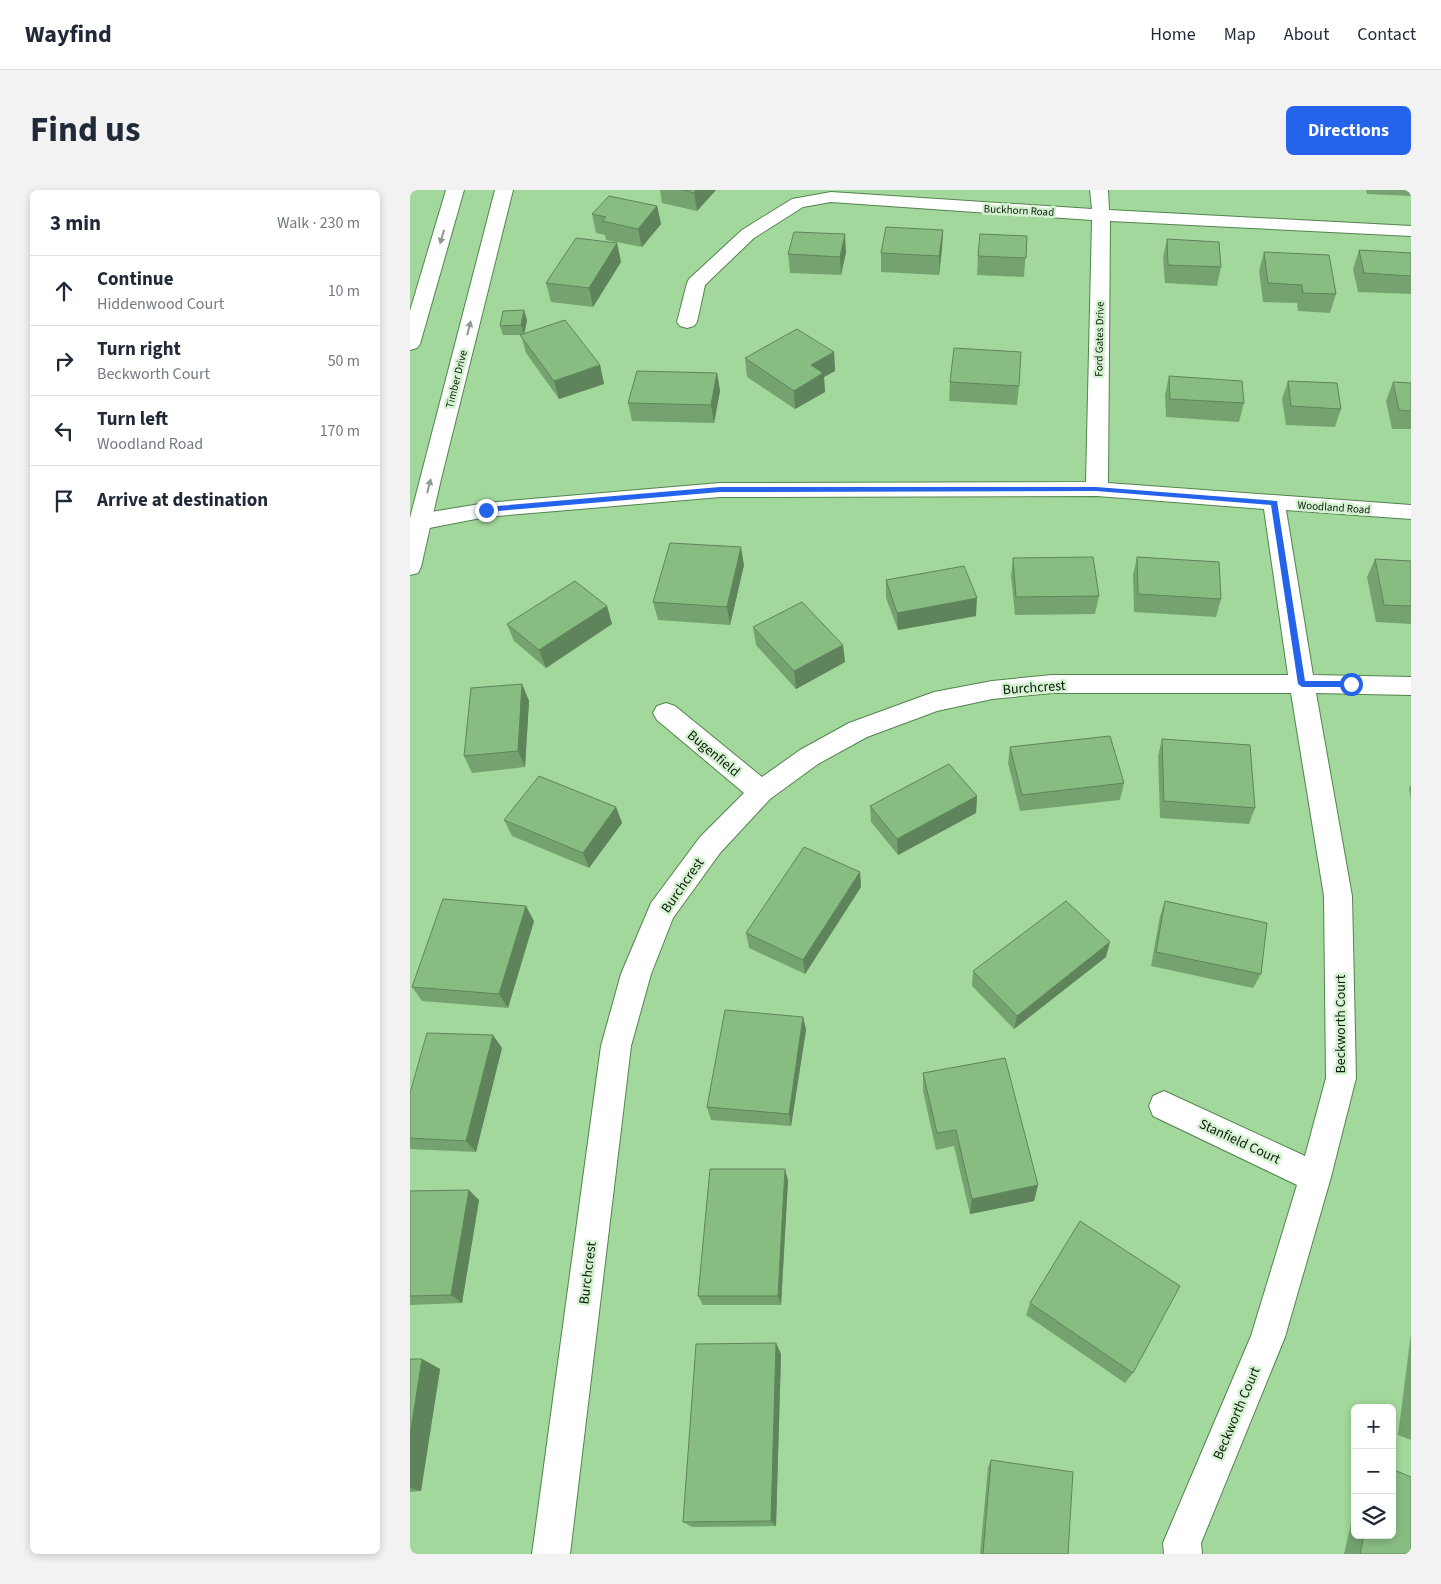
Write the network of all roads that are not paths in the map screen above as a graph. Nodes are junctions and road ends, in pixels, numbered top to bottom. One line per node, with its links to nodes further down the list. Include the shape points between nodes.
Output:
1 (455, 190): 9 (street, one-way to 9)
2 (504, 190): 13 (street, Timber Drive, one-way to 2)
3 (786, 190): 5 (street)
4 (1099, 190): 6 (street, Ford Gates Drive)
5 (798, 204): 6 (street, Buckhorn Road, via 831,197); 8 (street, Buckhorn Road, via 748,234 696,283)
6 (1101, 215): 7 (street, Buckhorn Road); 10 (street, Ford Gates Drive)
7 (1411, 231)
8 (687, 322)
9 (410, 344)
10 (1096, 489): 11 (street, Woodland Road); 13 (street, Woodland Road, via 720,490 486,510)
11 (1274, 503): 12 (street, Woodland Road); 15 (street, Beckworth Court)
12 (1411, 512)
13 (419, 522): 14 (street, Timber Drive)
14 (410, 567)
15 (1302, 684): 16 (street, Burchcrest); 18 (street, Burchcrest, via 1052,684 992,690 934,702 858,730 809,757); 20 (street, Beckworth Court, via 1338,896 1341,1078)
16 (1411, 686)
17 (666, 713): 18 (street, Bugenfield)
18 (761, 792): 21 (street, Burchcrest, via 710,845 661,912 636,974 616,1046)
19 (1164, 1106): 20 (street, Stanfield Court)
20 (1315, 1177): 22 (street, Beckworth Court, via 1268,1338 1182,1543)
21 (551, 1554)
22 (1183, 1554)

